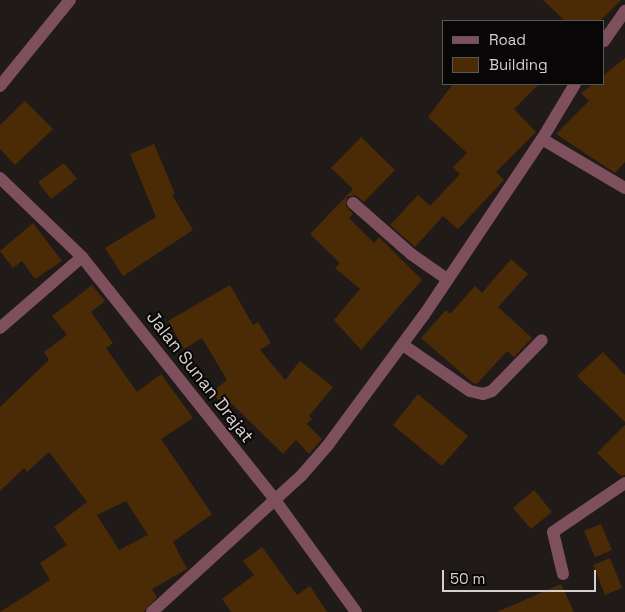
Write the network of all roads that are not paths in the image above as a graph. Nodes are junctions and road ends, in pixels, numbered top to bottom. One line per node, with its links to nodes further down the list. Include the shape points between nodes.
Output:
1 (70, 0): 5 (street)
2 (625, 11): 3 (street)
3 (605, 40)
4 (574, 85): 6 (street)
5 (0, 86)
6 (542, 139): 8 (street); 11 (street)
7 (0, 178): 10 (street, Jalan Sunan Drajat)
8 (625, 188)
9 (353, 203): 11 (street, via 389,236)
10 (82, 256): 12 (street); 16 (street, Jalan Sunan Drajat)
11 (447, 279): 14 (street)
12 (0, 328)
13 (542, 340): 14 (street, via 492,391 482,394 470,391)
14 (403, 345): 16 (street, via 328,445)
15 (625, 482): 17 (street, via 553,532)
16 (276, 500): 18 (street); 19 (street, Jalan Sunan Drajat)
17 (563, 574)
18 (152, 612)
19 (356, 612)

